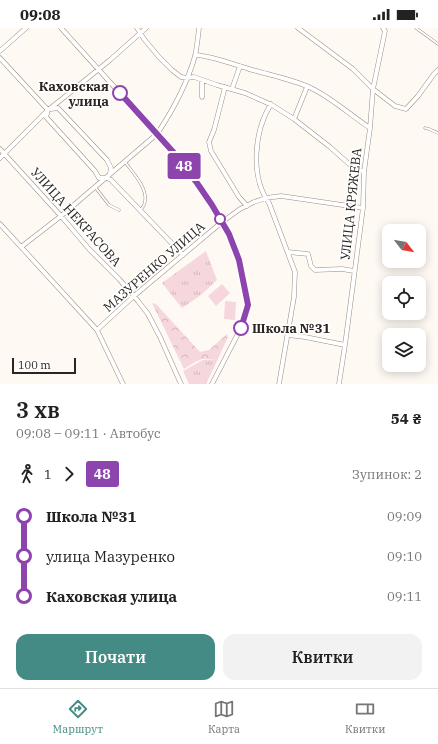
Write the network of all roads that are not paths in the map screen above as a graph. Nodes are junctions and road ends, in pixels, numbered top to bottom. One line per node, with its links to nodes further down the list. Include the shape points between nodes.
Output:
1 (26, 28): 12 (street)
2 (61, 28): 16 (street)
3 (137, 28): 10 (street)
4 (146, 28): 10 (street)
5 (194, 28): 8 (street)
6 (298, 28): 23 (street, via 353,69)
7 (416, 28): 11 (lane)
8 (199, 29): 13 (street)
9 (385, 29): 23 (street, УЛИЦА КРЯЖЕВА)
10 (140, 33): 16 (street); 18 (street, via 172,70)
11 (438, 44)
12 (0, 51)
13 (195, 55): 15 (street); 18 (street)
14 (0, 58): 26 (street)
15 (240, 66): 21 (street); 22 (street)
16 (98, 69): 26 (street); 31 (street)
17 (438, 70): 23 (street, via 406,109 395,106)
18 (187, 78): 19 (street); 31 (street, via 179,98)
19 (202, 80): 20 (street); 24 (street)
20 (225, 87): 22 (street); 40 (street, via 209,142 211,151)
21 (307, 87): 27 (street); 28 (street, via 330,99)
22 (232, 89): 25 (street)
23 (373, 90): 28 (street, УЛИЦА КРЯЖЕВА)
24 (202, 97)
25 (271, 104): 27 (street); 39 (street, via 258,136 256,159 259,180)
26 (48, 110): 33 (street); 37 (street, via 46,117 100,178); 37 (street, via 58,108 107,160 111,168)
27 (294, 119): 36 (street, via 349,164)
28 (370, 128): 36 (street, УЛИЦА КРЯЖЕВА)
29 (425, 128): 30 (lane)
30 (438, 133)
31 (157, 134): 35 (street); 45 (street, via 197,183)
32 (0, 149): 33 (street, УЛИЦА НЕКРАСОВА)
33 (5, 154): 34 (street); 44 (street, УЛИЦА НЕКРАСОВА)
34 (0, 158)
35 (124, 161): 37 (street); 43 (lane, via 144,193 144,205)
36 (364, 172): 41 (street, УЛИЦА КРЯЖЕВА)
37 (109, 177): 38 (street); 43 (street)
38 (96, 187): 42 (lane, via 109,205); 44 (street)
39 (266, 198): 40 (street, МАЗУРЕНКО УЛИЦА); 41 (street, МАЗУРЕНКО УЛИЦА, via 281,196); 48 (street)
40 (247, 206): 45 (street, МАЗУРЕНКО УЛИЦА)
41 (362, 208): 50 (street, УЛИЦА КРЯЖЕВА)
42 (119, 210)
43 (140, 211): 49 (street)
44 (61, 216): 47 (street); 51 (street, УЛИЦА НЕКРАСОВА)
45 (222, 222): 49 (street, МАЗУРЕНКО УЛИЦА); 57 (street, via 235,246 248,305 242,326)
46 (0, 224): 47 (street)
47 (21, 247): 52 (street)
48 (288, 252): 50 (street, via 308,254 311,266 316,270); 53 (street, via 296,272)
49 (183, 255): 51 (street, МАЗУРЕНКО УЛИЦА)
50 (354, 271): 54 (street, УЛИЦА КРЯЖЕВА)
51 (134, 296): 52 (street, МАЗУРЕНКО УЛИЦА); 56 (street, УЛИЦА НЕКРАСОВА, via 148,314)
52 (98, 330): 55 (street)
53 (288, 335): 54 (street); 58 (street)
54 (345, 344): 59 (street, УЛИЦА КРЯЖЕВА)
55 (123, 384)
56 (181, 384)
57 (212, 384)
58 (280, 384)
59 (339, 384)

